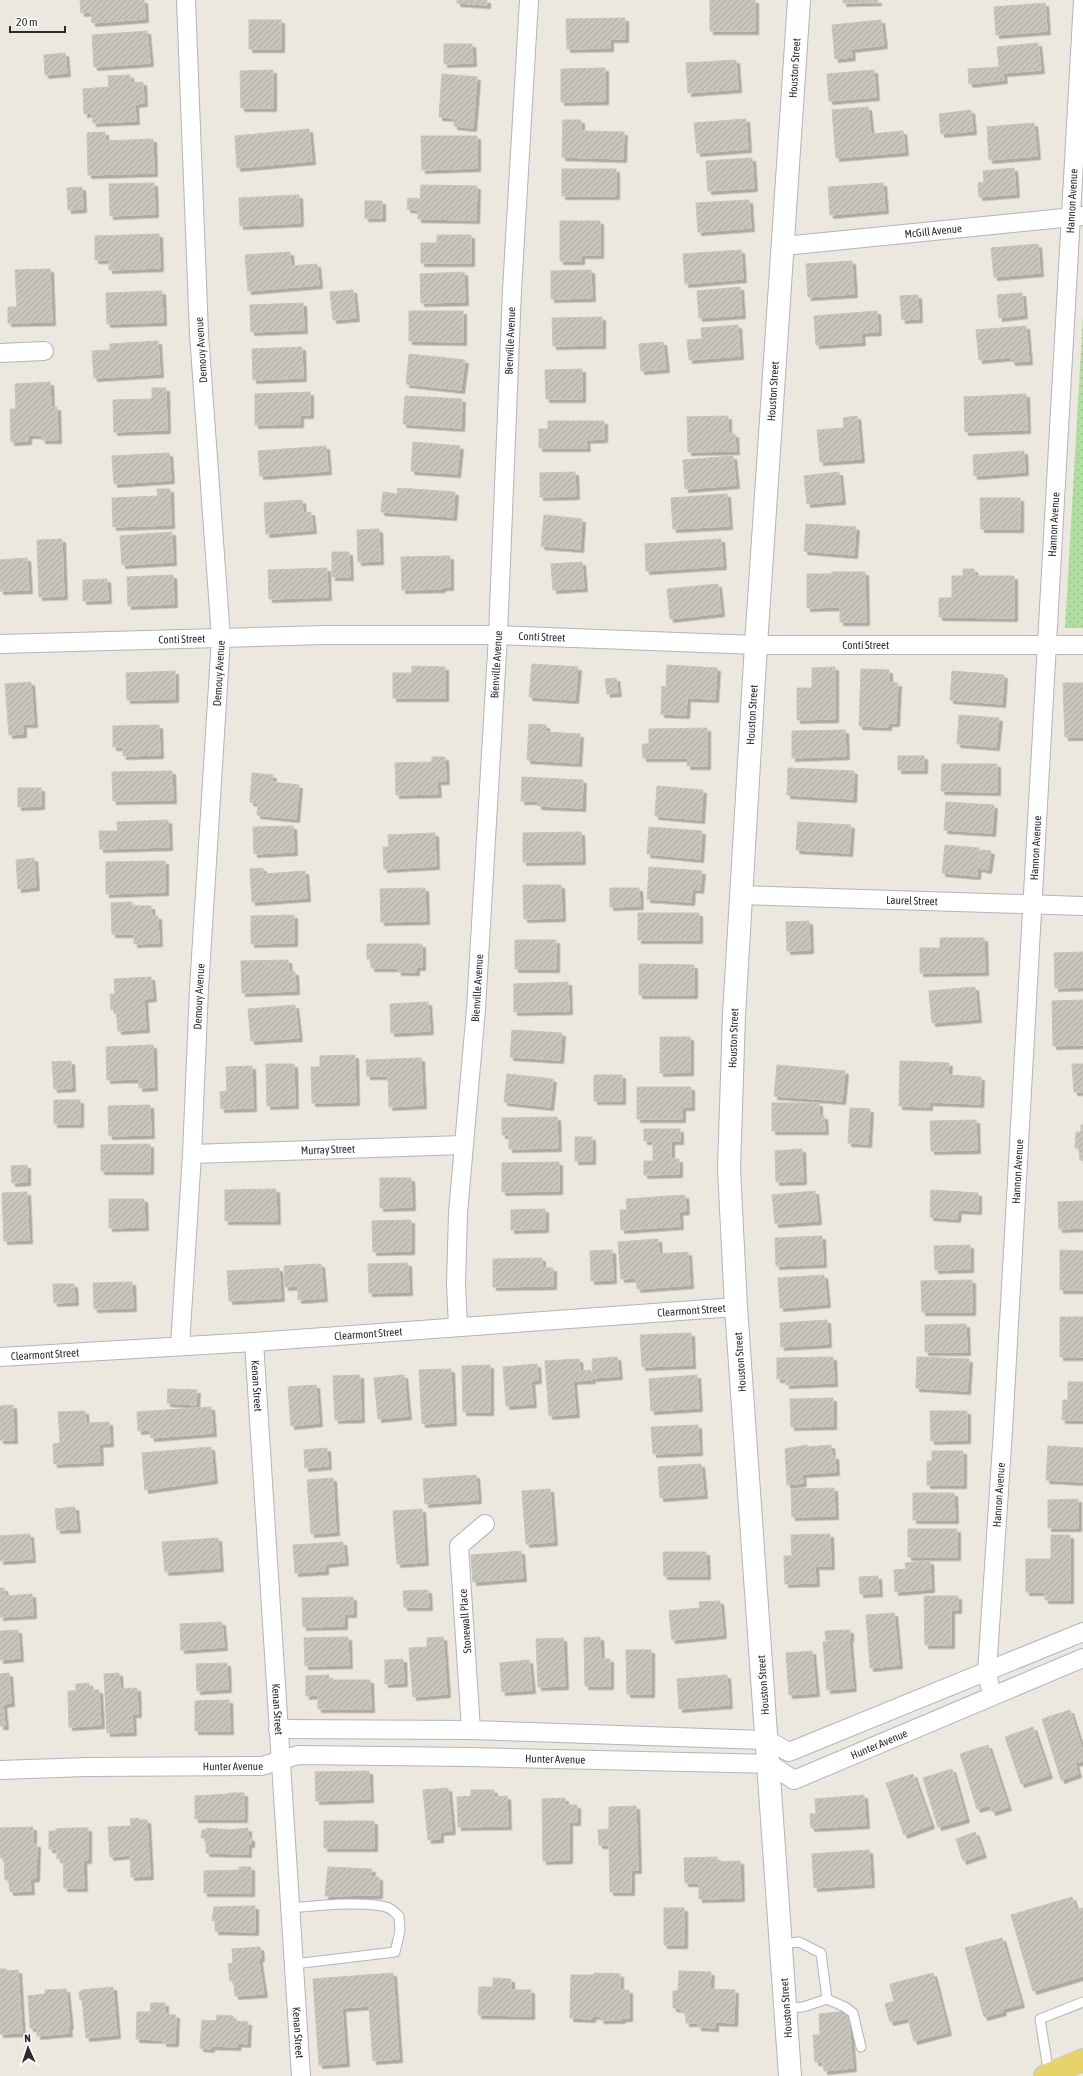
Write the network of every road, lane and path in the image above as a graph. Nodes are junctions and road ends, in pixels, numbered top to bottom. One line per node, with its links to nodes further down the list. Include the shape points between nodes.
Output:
1 (186, 0): 10 (street, Demouy Avenue, via 199,334)
2 (529, 0): 9 (street, Bienville Avenue, via 512,290)
3 (799, 0): 6 (street, Houston Street)
4 (1083, 0): 5 (street, Hannon Avenue)
5 (1076, 216): 6 (street, McGill Avenue); 13 (street, Hannon Avenue)
6 (784, 246): 12 (street, Houston Street)
7 (44, 351): 8 (street)
8 (0, 353)
9 (498, 635): 10 (street, Conti Street); 12 (street, Conti Street); 18 (street, Bienville Avenue, via 476,1009)
10 (221, 638): 11 (street, Conti Street); 19 (street, Demouy Avenue, via 199,989)
11 (0, 644)
12 (756, 645): 13 (street, Conti Street); 15 (street, Houston Street)
13 (1046, 645): 14 (street, Conti Street); 16 (street, Hannon Avenue)
14 (1083, 645)
15 (741, 895): 16 (street, Laurel Street); 20 (street, Houston Street, via 729,1170)
16 (1031, 906): 17 (street, Laurel Street); 28 (street, Hannon Avenue)
17 (1083, 906)
18 (463, 1145): 19 (street, Murray Street); 21 (street, Bienville Avenue, via 456,1268)
19 (192, 1154): 23 (street, Demouy Avenue)
20 (736, 1307): 21 (street, Clearmont Street); 32 (street, Houston Street)
21 (458, 1327): 22 (street, Clearmont Street)
22 (254, 1342): 23 (street, Clearmont Street); 30 (street, Kenan Street)
23 (180, 1346): 24 (street, Clearmont Street)
24 (0, 1357)
25 (485, 1524): 31 (street, Stonewall Place, via 459,1546)
26 (1083, 1632): 28 (street)
27 (1083, 1658): 29 (street, Hunter Avenue)
28 (987, 1672): 29 (street, Hannon Avenue); 32 (street, via 788,1752)
29 (992, 1696): 34 (street, Hunter Avenue, via 794,1780)
30 (278, 1729): 31 (street); 33 (street, Kenan Street)
31 (471, 1730): 32 (street)
32 (767, 1740): 34 (street, Houston Street)
33 (280, 1760): 34 (street, Hunter Avenue, via 298,1755); 35 (street, Hunter Avenue, via 262,1766); 36 (street, Kenan Street)
34 (770, 1764): 37 (street, Houston Street)
35 (0, 1770)
36 (290, 1908): 38 (street, Kenan Street); 38 (lane, via 366,1905 390,1908 399,1916 400,1930 395,1952)
37 (782, 1944): 39 (lane, via 798,1942 821,1953); 41 (street, Houston Street)
38 (294, 1964): 44 (street, Kenan Street)
39 (827, 1999): 41 (lane); 42 (lane, via 853,2013)
40 (1083, 2002): 46 (lane, via 1040,2019)
41 (786, 2008): 45 (street, Houston Street)
42 (861, 2047)
43 (1083, 2060): 46 (main road)
44 (301, 2076)
45 (790, 2076)
46 (1048, 2076)

